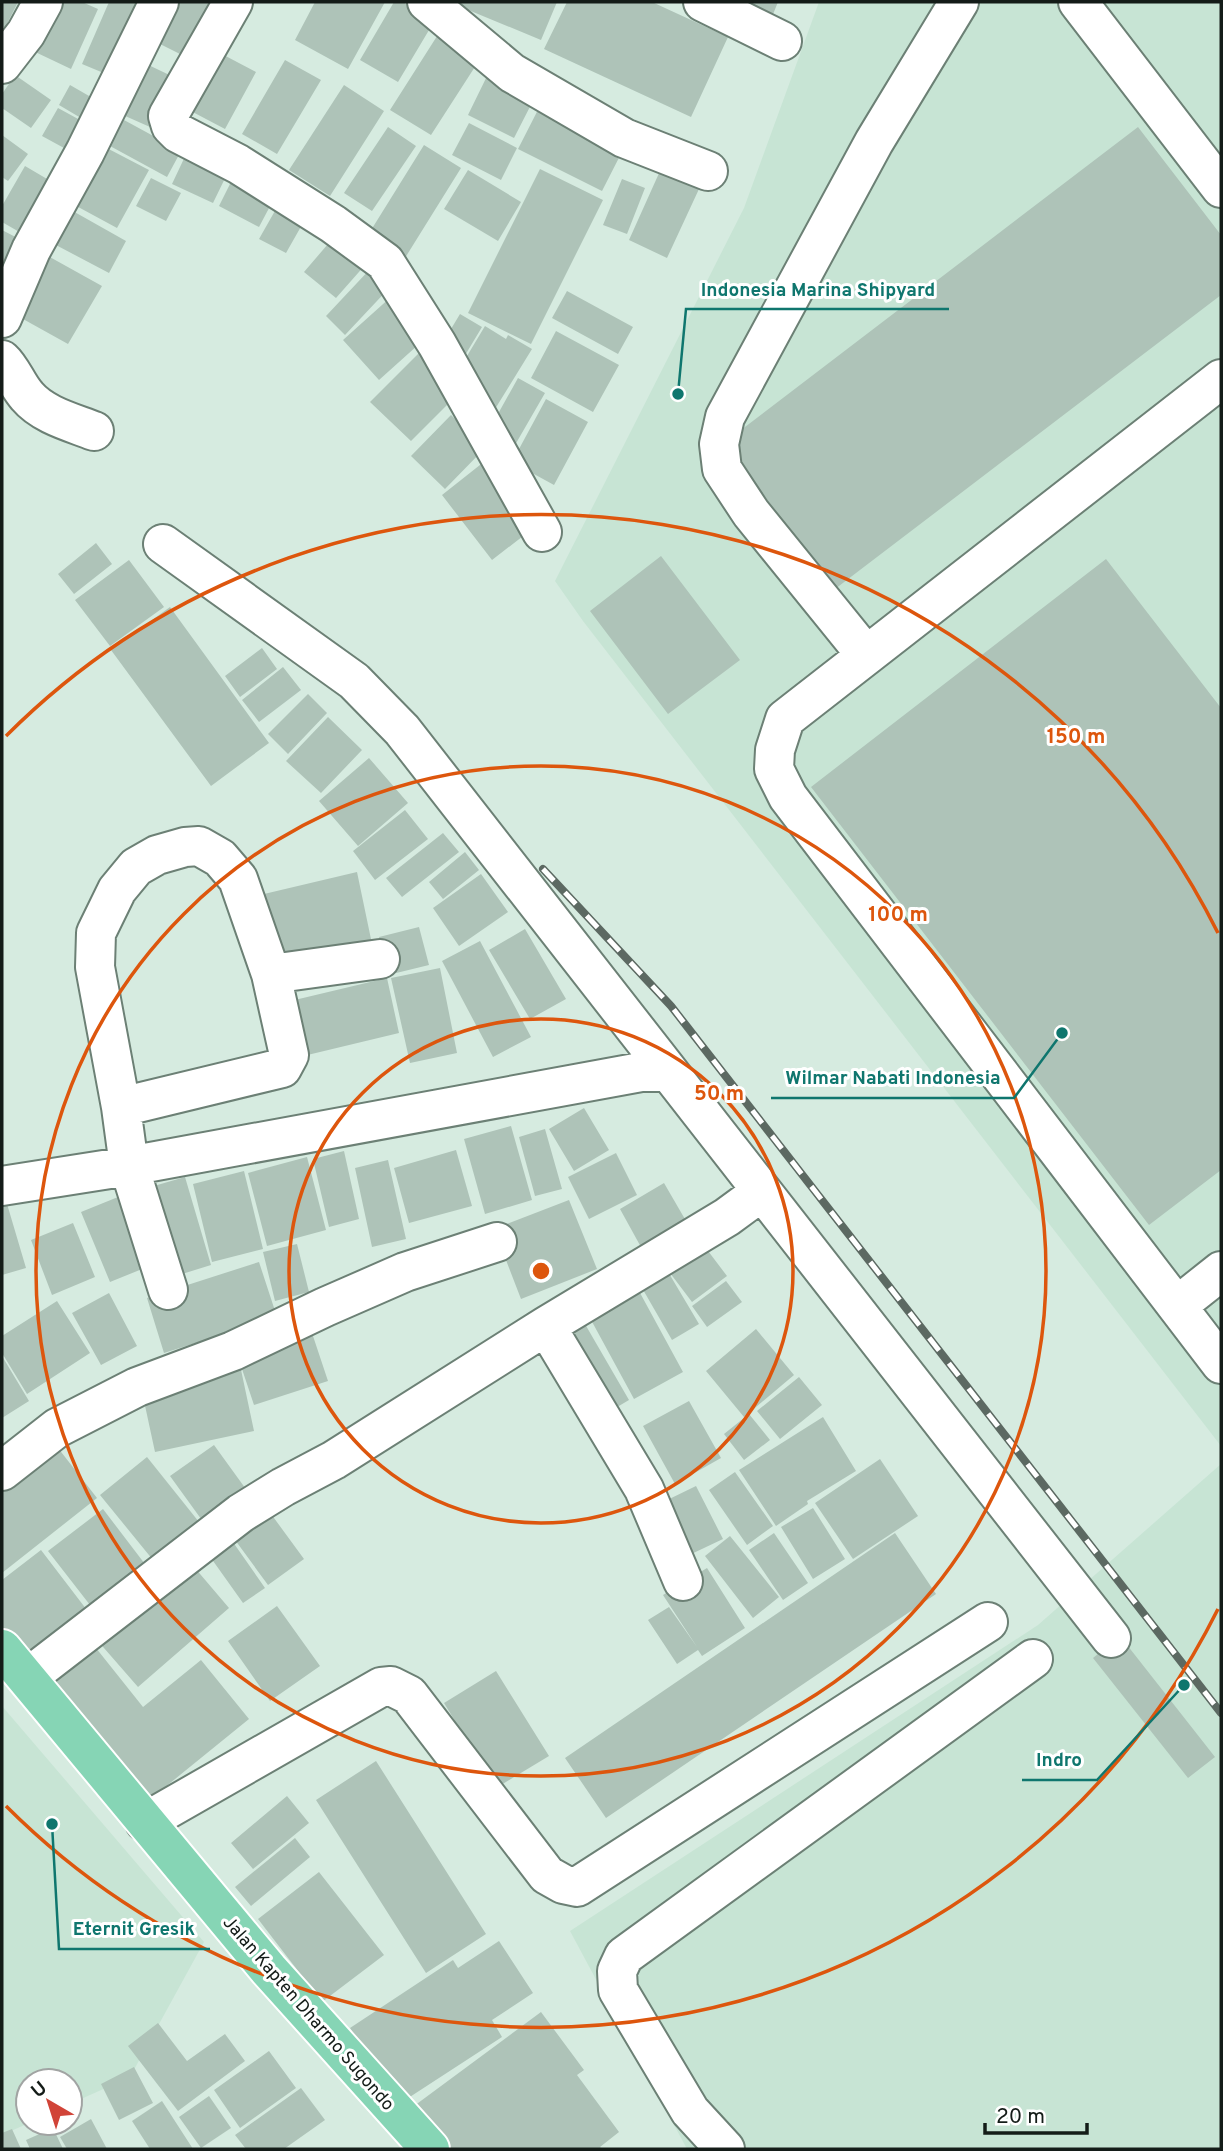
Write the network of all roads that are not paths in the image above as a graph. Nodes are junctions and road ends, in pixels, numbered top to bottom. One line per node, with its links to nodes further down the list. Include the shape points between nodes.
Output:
1 (43, 2): 9 (street)
2 (159, 2): 12 (street)
3 (233, 2): 16 (street, via 169,116 171,126 332,224 384,262 437,344)
4 (427, 2): 10 (street, via 512,73 625,138)
5 (703, 2): 8 (street)
6 (960, 2): 18 (street, via 861,166 725,417 719,444 722,469 751,513)
7 (1078, 2): 11 (street)
8 (782, 41)
9 (2, 64)
10 (708, 171)
11 (1221, 188)
12 (2, 318)
13 (2, 360): 15 (street, via 28,397 44,410)
14 (1221, 379): 18 (street)
15 (94, 431)
16 (542, 532)
17 (163, 544): 21 (street, via 354,681 402,730)
18 (866, 655): 29 (street, via 785,719 774,769 788,797)
19 (380, 959): 20 (street)
20 (271, 974): 22 (street, via 289,1055 282,1068); 22 (street, via 237,879 220,858 199,846 185,847 136,867 117,890 96,933 95,967)
21 (667, 1072): 23 (street, via 641,1072); 25 (street)
22 (121, 1107): 23 (street)
23 (129, 1166): 24 (street); 28 (street)
24 (2, 1186)
25 (761, 1192): 30 (street); 35 (street)
26 (497, 1242): 32 (street, via 405,1272 233,1351 137,1387 57,1428)
27 (1221, 1271): 29 (street)
28 (168, 1290)
29 (1177, 1306): 31 (street)
30 (545, 1326): 33 (street, via 644,1489); 38 (street, via 334,1460 241,1513)
31 (1221, 1364)
32 (2, 1471)
33 (683, 1581)
34 (988, 1622): 39 (street, via 577,1888 547,1875 409,1695 391,1686 381,1687)
35 (1111, 1638)
36 (2, 1649): 38 (main road, Jalan Kapten Dharmo Sugondo)
37 (1033, 1659): 41 (street, via 624,1956 617,1972 618,1990 690,2111)
38 (27, 1678): 39 (main road, Jalan Kapten Dharmo Sugondo)
39 (145, 1822): 40 (main road, Jalan Kapten Dharmo Sugondo)
40 (425, 2147)
41 (725, 2149)

